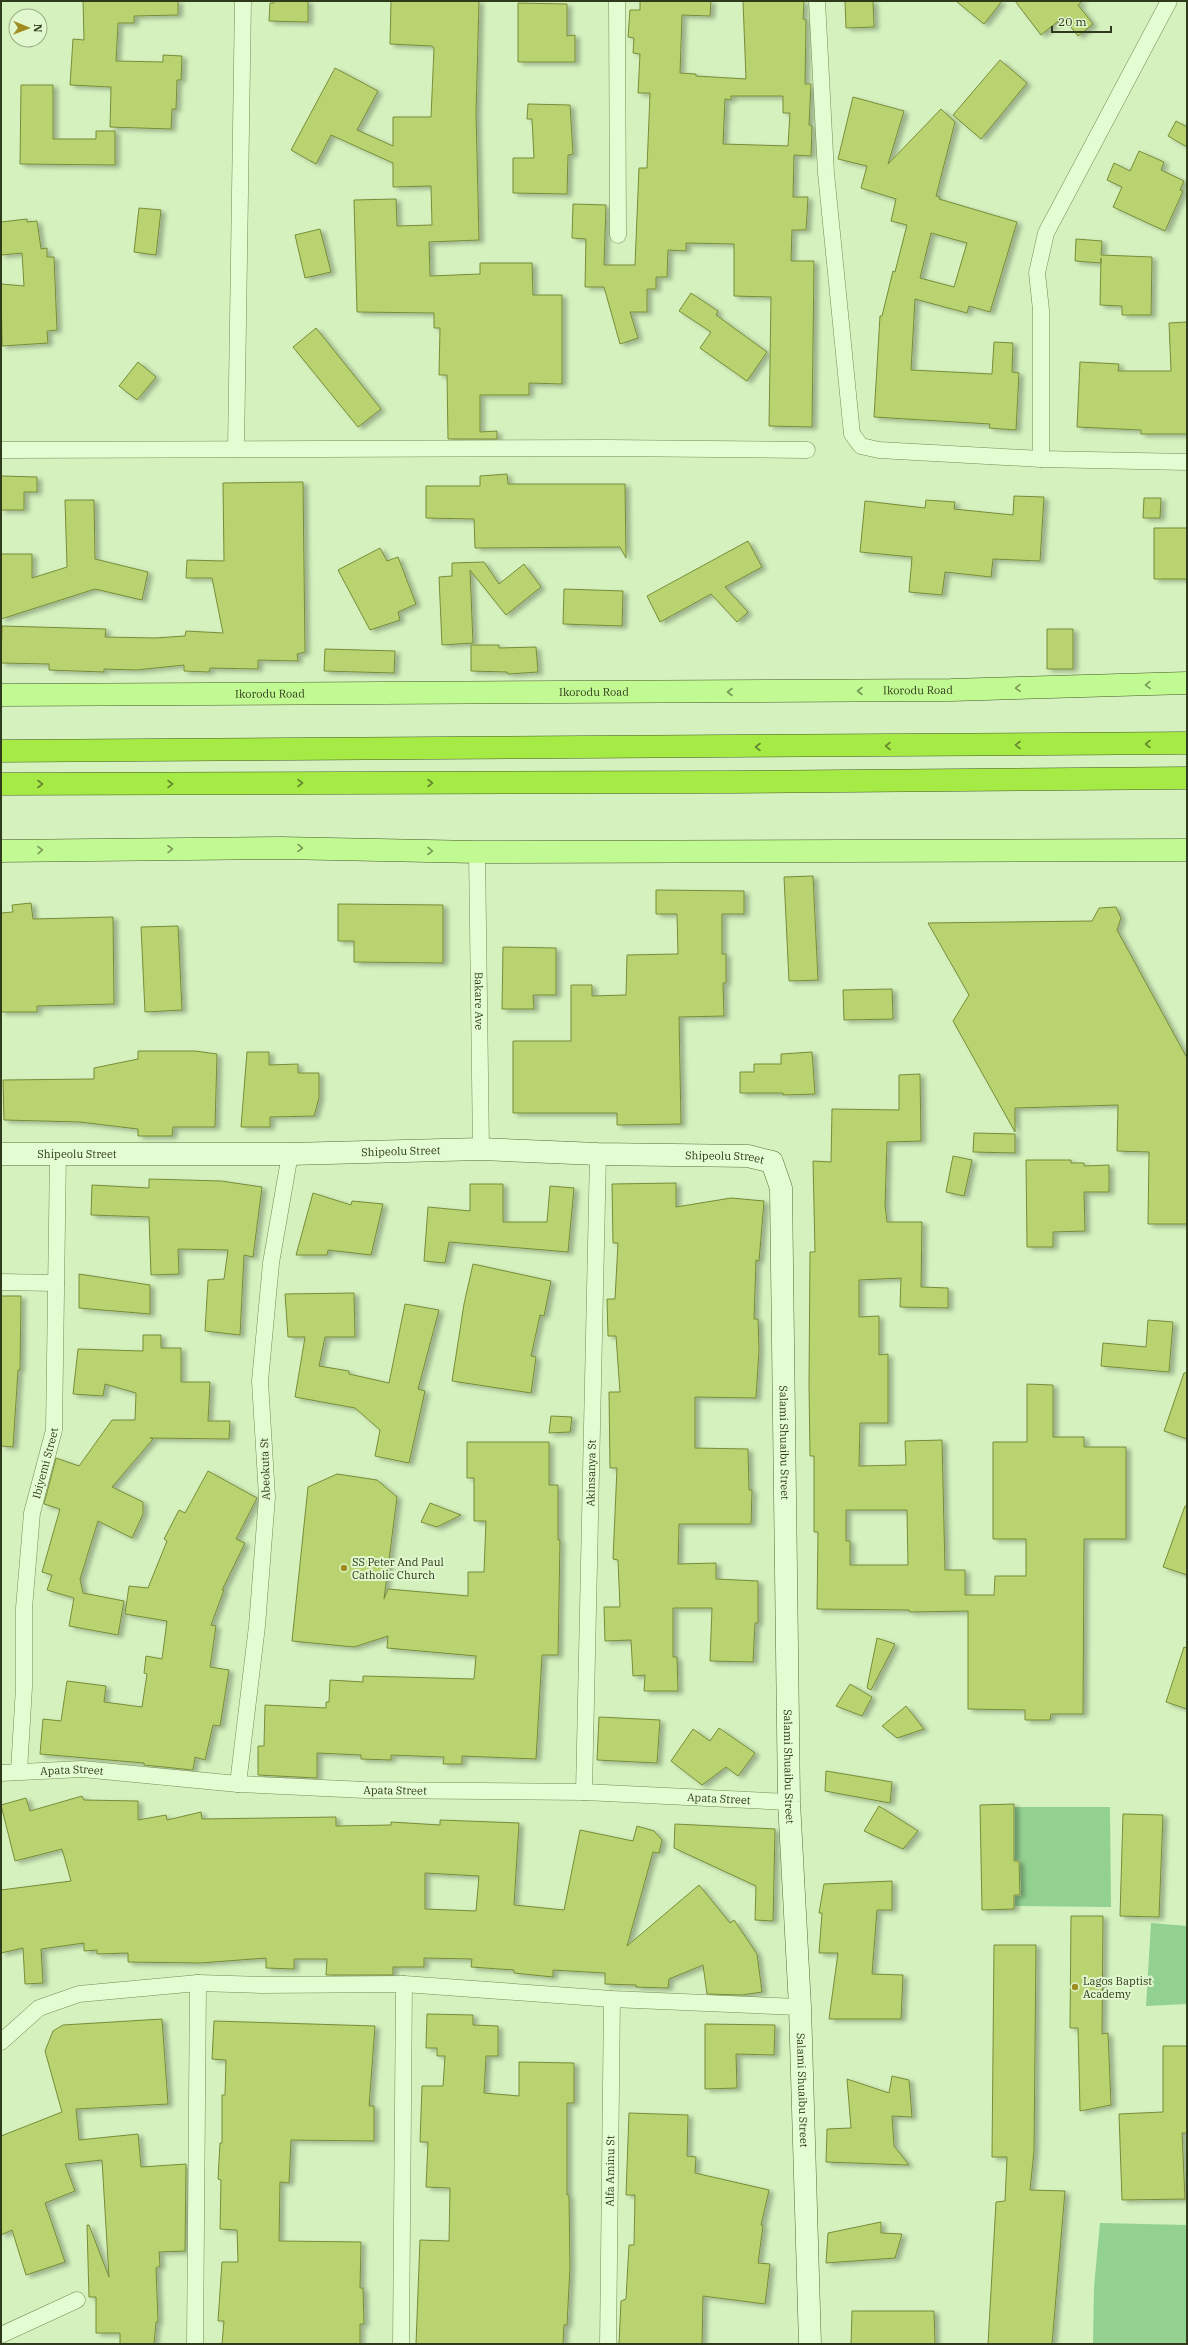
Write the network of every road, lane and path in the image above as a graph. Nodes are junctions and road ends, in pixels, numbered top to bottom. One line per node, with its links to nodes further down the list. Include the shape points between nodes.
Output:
1 (243, 1): 6 (street)
2 (617, 1): 5 (street)
3 (817, 1): 9 (street, via 826,173 852,434 861,446 879,450)
4 (1169, 1): 9 (street, via 1046,233 1037,272 1041,310)
5 (618, 235)
6 (236, 449): 7 (street); 8 (street)
7 (1, 450)
8 (807, 450)
9 (1041, 459): 10 (street)
10 (1187, 462)
11 (1187, 684): 12 (main road, Ikorodu Road, one-way to 12, via 943,690)
12 (1, 695)
13 (1187, 744): 14 (highway, one-way to 14)
14 (1, 751)
15 (1187, 778): 16 (highway, one-way to 15)
16 (1, 784)
17 (1187, 850): 19 (main road)
18 (1, 851): 19 (main road, one-way to 19, via 281,848)
19 (477, 852): 20 (street, Bakare Ave)
20 (481, 1149): 23 (street, Shipeolu Street); 24 (street, Shipeolu Street)
21 (1, 1154): 22 (street, Shipeolu Street)
22 (58, 1154): 23 (street, Shipeolu Street); 27 (street, Ibiyemi Street)
23 (290, 1154): 30 (street, Abeokuta St, via 271,1263 260,1382 266,1497 257,1626)
24 (598, 1154): 25 (street, Shipeolu Street, via 748,1156 772,1162); 31 (street, Akinsanya St)
25 (781, 1188): 32 (street, Salami Shuaibu Street)
26 (1, 1282): 27 (street)
27 (56, 1283): 28 (street, Ibiyemi Street, via 54,1430 32,1513 24,1608 24,1687)
28 (19, 1771): 29 (street, Apata Street); 30 (street, Apata Street, via 82,1769)
29 (1, 1773)
30 (238, 1784): 31 (street, Apata Street, via 365,1790)
31 (584, 1792): 32 (street, Apata Street)
32 (789, 1802): 36 (street, Salami Shuaibu Street)
33 (198, 1983): 34 (street); 37 (street, via 79,1994 39,2008); 40 (street)
34 (404, 1984): 35 (street); 41 (street)
35 (612, 1999): 36 (street); 42 (street, Alfa Aminu St)
36 (800, 2007): 43 (street, Salami Shuaibu Street)
37 (1, 2042)
38 (77, 2300): 39 (street)
39 (1, 2335)
40 (195, 2344)
41 (401, 2344)
42 (608, 2344)
43 (810, 2344)

